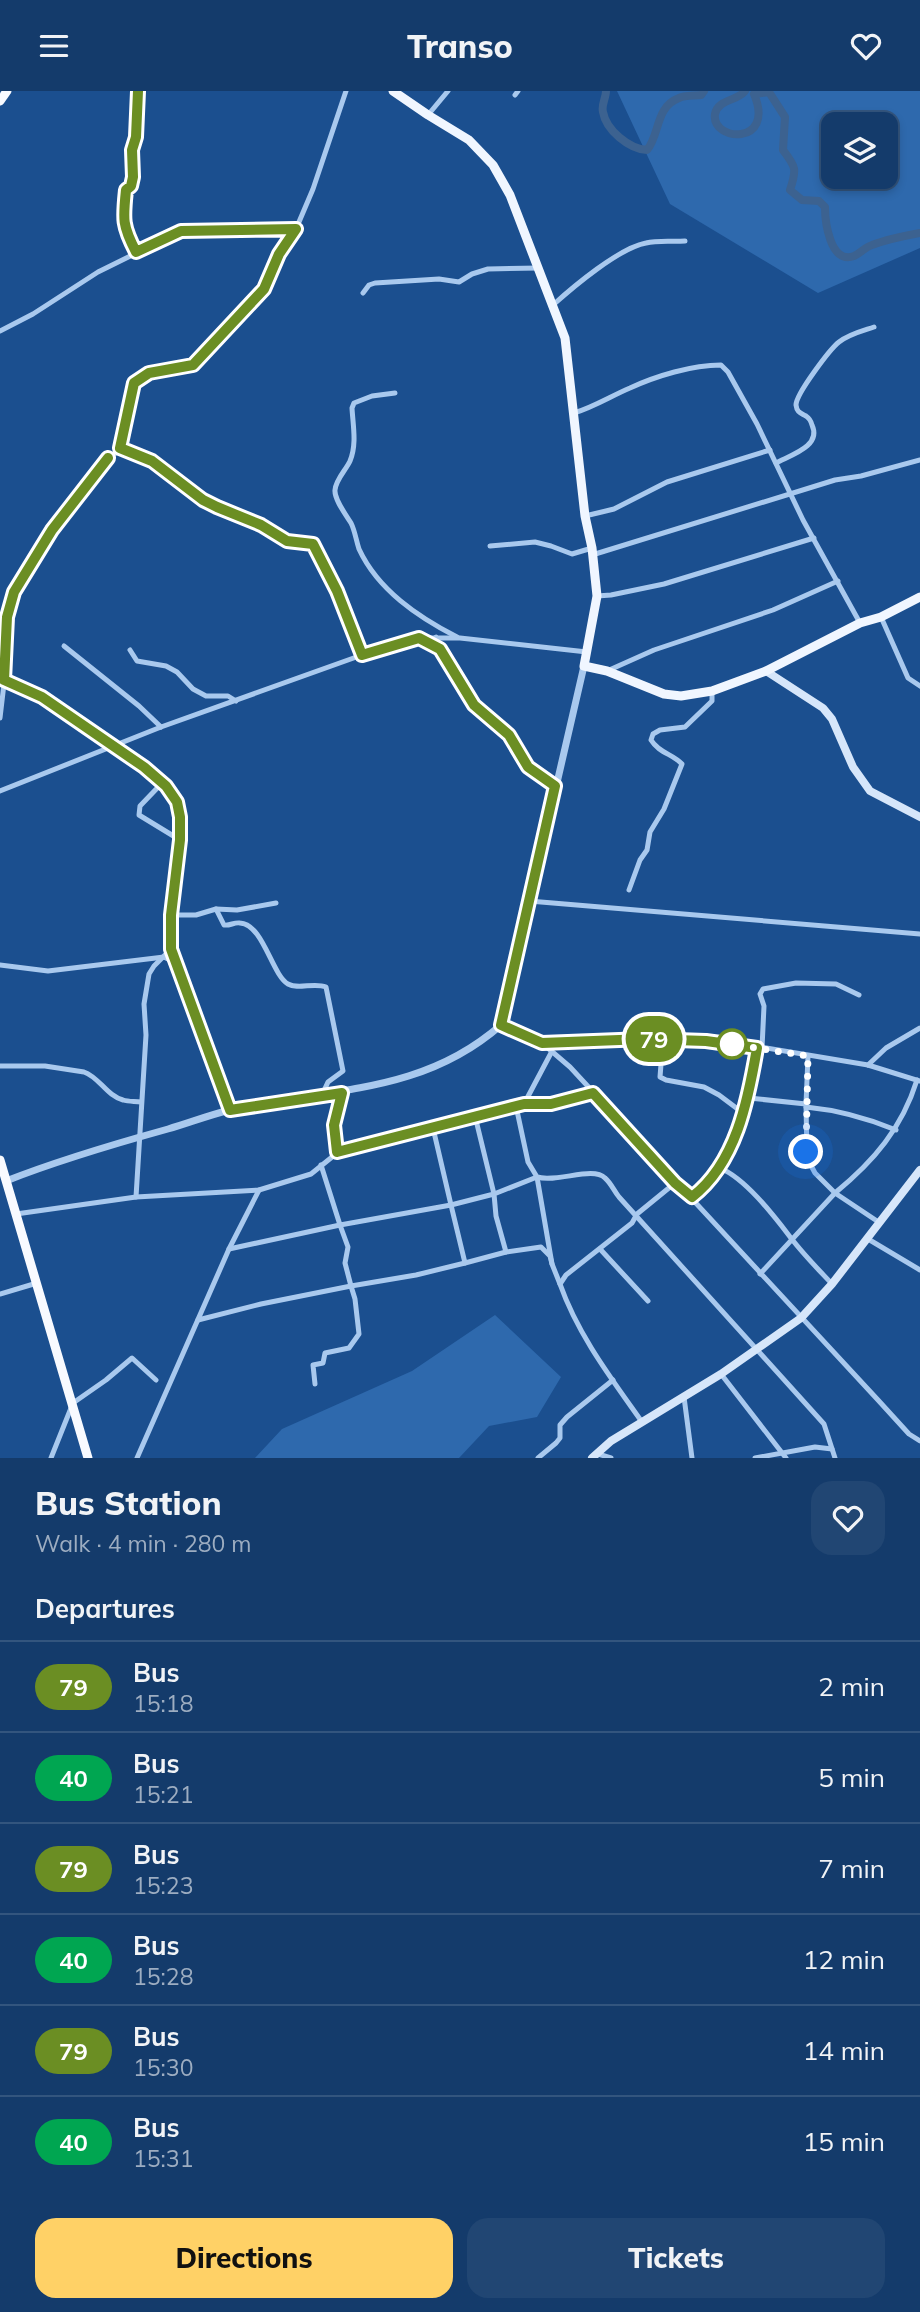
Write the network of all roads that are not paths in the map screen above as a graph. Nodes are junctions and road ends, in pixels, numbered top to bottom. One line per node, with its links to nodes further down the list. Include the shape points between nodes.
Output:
1 (7, 91): 6 (highway)
2 (138, 91): 10 (street, via 133,177 126,190 124,217)
3 (346, 91): 8 (street)
4 (393, 91): 7 (main road)
5 (448, 91): 7 (street)
6 (0, 101)
7 (428, 115): 11 (main road, via 469,140 493,165)
8 (296, 229): 10 (street, via 181,231); 18 (street, via 264,289 193,365 149,373 134,383)
9 (685, 241): 13 (street, via 645,243 629,249)
10 (136, 252): 15 (street)
11 (539, 268): 12 (street, via 488,269 459,282 374,283); 13 (main road)
12 (363, 293)
13 (553, 305): 17 (main road, via 565,338)
14 (874, 327): 21 (street, via 838,343 802,390 797,408 809,419 814,437 810,445)
15 (0, 331)
16 (395, 393): 34 (street, via 354,403 355,441 335,495 380,582 425,620)
17 (574, 413): 19 (street, via 632,387 703,365 721,365); 23 (main road)
18 (120, 448): 39 (street, via 152,461 217,507 287,541 313,544); 43 (street, via 52,530 14,592 7,617)
19 (769, 450): 21 (street); 23 (street, via 667,482 614,509)
20 (920, 460): 22 (street)
21 (776, 463): 22 (street)
22 (790, 495): 24 (street); 26 (street)
23 (585, 516): 26 (main road)
24 (814, 538): 27 (street); 28 (street, via 664,584)
25 (490, 546): 26 (street, via 535,542 572,554)
26 (592, 552): 28 (main road)
27 (838, 581): 31 (street); 42 (street)
28 (597, 596): 38 (main road)
29 (920, 597): 30 (main road)
30 (881, 617): 31 (main road); 44 (street, via 908,678)
31 (860, 623): 41 (main road)
32 (419, 638): 33 (street); 36 (street); 39 (street)
33 (436, 638): 34 (street); 36 (street)
34 (460, 638): 38 (street)
35 (64, 646): 49 (street)
36 (440, 649): 52 (street, via 474,705 509,735 528,767)
37 (130, 650): 46 (street, via 137,661 170,668 206,696 228,696)
38 (587, 652): 40 (main road)
39 (362, 655): 46 (street)
40 (584, 666): 42 (main road); 52 (street)
41 (766, 670): 45 (main road); 54 (main road, via 823,708 870,791)
42 (607, 671): 45 (main road, via 664,694)
43 (4, 680): 47 (street); 50 (street, via 42,697)
44 (920, 686)
45 (712, 691): 56 (street, via 712,701 685,727 653,734 656,748 682,764)
46 (236, 701): 49 (street)
47 (0, 704): 48 (street)
48 (0, 718)
49 (161, 727): 50 (street)
50 (114, 747): 51 (street); 53 (street)
51 (163, 782): 55 (street, via 177,802); 55 (street, via 141,806 139,815)
52 (555, 786): 57 (street)
53 (0, 791)
54 (920, 817)
55 (180, 840): 60 (street)
56 (629, 890)
57 (528, 901): 61 (street); 69 (street)
58 (276, 903): 59 (street)
59 (216, 909): 60 (street); 81 (street, via 224,925 242,922 251,928 290,986 326,986 343,1071 328,1082)
60 (171, 915): 62 (street)
61 (920, 934)
62 (171, 949): 63 (street); 65 (street)
63 (164, 957): 64 (street); 65 (street); 67 (street)
64 (150, 959): 66 (street, via 48,971); 67 (street)
65 (174, 962): 87 (street)
66 (0, 965)
67 (149, 974): 83 (street)
68 (859, 995): 73 (street, via 836,984 796,983 763,989)
69 (501, 1025): 72 (street); 79 (street, via 435,1068)
70 (920, 1028): 76 (street, via 886,1048)
71 (663, 1039): 72 (street); 73 (street); 88 (street, via 660,1077 704,1087)
72 (542, 1043): 74 (street)
73 (760, 1048): 75 (street); 82 (street)
74 (551, 1053): 80 (street); 84 (street)
75 (808, 1056): 76 (street); 85 (street)
76 (869, 1065): 78 (street)
77 (0, 1066): 83 (street, via 84,1072 114,1097)
78 (918, 1080): 91 (street)
79 (342, 1093): 81 (street); 93 (street, via 334,1125)
80 (593, 1093): 84 (street, via 551,1104); 100 (street)
81 (323, 1095): 87 (street)
82 (749, 1098): 85 (street); 88 (street)
83 (141, 1102): 92 (street)
84 (524, 1104): 86 (street)
85 (806, 1105): 91 (street); 102 (street, via 807,1159)
86 (516, 1106): 89 (street); 98 (street, via 528,1162)
87 (230, 1110): 92 (street)
88 (743, 1113): 96 (street)
89 (475, 1116): 90 (street); 103 (street)
90 (433, 1128): 93 (street); 106 (street)
91 (896, 1130): 102 (street)
92 (141, 1136): 99 (street); 104 (street)
93 (337, 1152): 95 (street)
94 (0, 1160): 99 (highway)
95 (321, 1165): 101 (street, via 311,1174); 110 (street)
96 (720, 1168): 105 (street); 111 (street, via 740,1182)
97 (920, 1170): 109 (main road)
98 (537, 1177): 103 (street); 108 (street, via 548,1180 599,1174); 117 (street)
99 (3, 1182): 107 (highway)
100 (675, 1183): 105 (street); 108 (street)
101 (259, 1190): 104 (street); 113 (street)
102 (835, 1193): 109 (street); 111 (street)
103 (494, 1194): 106 (street); 115 (street)
104 (136, 1196): 107 (street)
105 (692, 1197): 119 (street)
106 (451, 1205): 110 (street); 116 (street)
107 (16, 1214): 120 (highway)
108 (637, 1215): 114 (street); 128 (street)
109 (880, 1223): 112 (main road)
110 (340, 1225): 113 (street); 123 (street, via 348,1247 345,1263)
111 (792, 1239): 119 (street); 122 (street)
112 (868, 1239): 118 (street); 122 (main road)
113 (229, 1249): 127 (street)
114 (600, 1249): 121 (street); 125 (street)
115 (506, 1252): 116 (street); 117 (street, via 541,1247)
116 (465, 1263): 123 (street)
117 (552, 1264): 121 (street)
118 (920, 1270)
119 (760, 1275): 126 (street)
120 (37, 1283): 124 (street); 134 (highway)
121 (559, 1284): 131 (street)
122 (832, 1284): 126 (main road)
123 (351, 1286): 127 (street); 132 (street, via 359,1334 349,1348 325,1353 323,1363 313,1365)
124 (0, 1294)
125 (648, 1301)
126 (801, 1318): 128 (main road); 136 (street)
127 (198, 1321): 142 (street)
128 (756, 1349): 129 (main road); 137 (street, via 824,1424)
129 (721, 1374): 133 (main road); 139 (street)
130 (156, 1380): 134 (street, via 132,1358)
131 (613, 1380): 135 (street); 143 (street, via 567,1417 556,1443)
132 (315, 1384)
133 (684, 1397): 135 (main road); 145 (street)
134 (73, 1403): 140 (street); 141 (highway)
135 (642, 1422): 138 (main road)
136 (920, 1441)
137 (832, 1449): 139 (street, via 815,1447); 147 (street)
138 (594, 1455): 144 (street)
139 (785, 1456): 146 (street)
140 (51, 1458)
141 (89, 1458)
142 (137, 1458)
143 (538, 1458)
144 (611, 1458)
145 (692, 1458)
146 (755, 1458)
147 (835, 1458)

